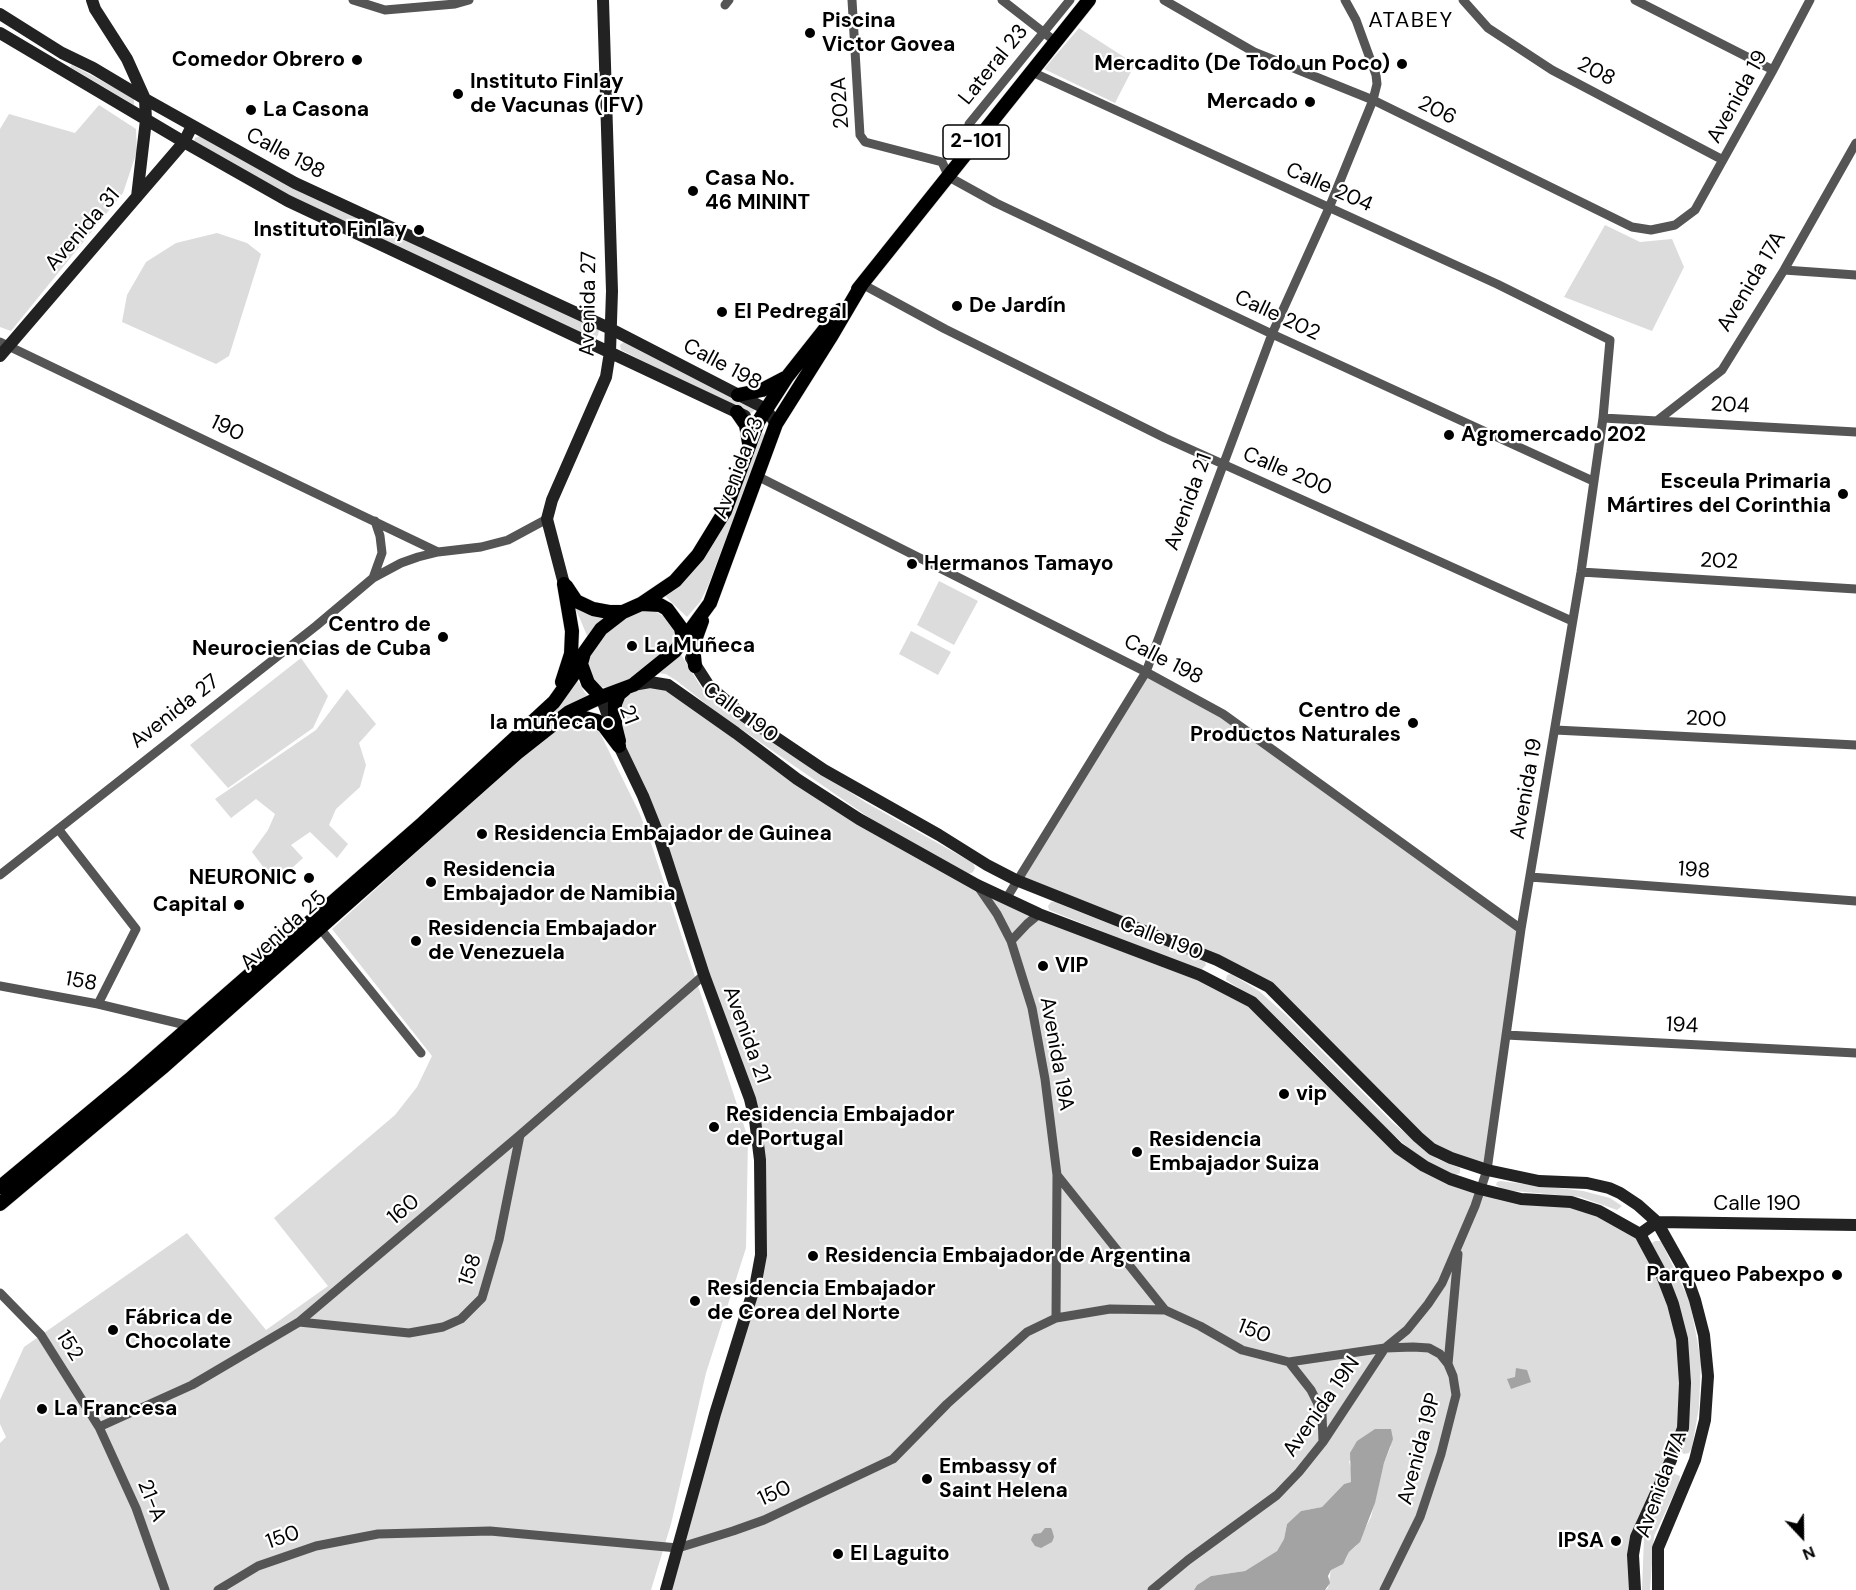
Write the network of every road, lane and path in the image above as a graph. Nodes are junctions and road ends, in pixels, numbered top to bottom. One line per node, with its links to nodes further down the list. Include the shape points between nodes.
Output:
1 (92, 0): 24 (main road, via 127,58)
2 (353, 0): 15 (street)
3 (389, 0): 15 (street)
4 (469, 0): 15 (street)
5 (603, 0): 40 (main road, Avenida 27)
6 (852, 0): 33 (street, 202A, via 861,138 942,162)
7 (1002, 0): 18 (street)
8 (1070, 0): 18 (street, Lateral 23)
9 (1089, 0): 19 (main road, Avenida 23 / 2-101)
10 (1164, 0): 25 (street, 206, via 1254,52)
11 (1345, 0): 25 (street, Avenida 21, via 1377,75)
12 (1463, 0): 32 (street, 208, via 1488,28 1552,70)
13 (1635, 0): 22 (street)
14 (1810, 0): 22 (street, Avenida 19)
15 (385, 10)
16 (0, 14): 20 (main road, Calle 198)
17 (0, 33): 21 (main road, Calle 198)
18 (1043, 33): 19 (street); 28 (street, Lateral 23)
19 (1056, 42): 23 (main road, Avenida 23 / 2-101)
20 (62, 53): 21 (main road); 24 (main road, Calle 198)
21 (54, 64): 27 (main road, Calle 198)
22 (1773, 70): 32 (street, Avenida 19)
23 (1032, 72): 33 (main road, Avenida 23 / 2-101); 35 (street, Calle 204)
24 (145, 99): 26 (main road, Calle 198); 27 (main road)
25 (1373, 100): 35 (street, Avenida 21); 36 (street, 206, via 1632,227 1651,230 1675,225)
26 (161, 109): 27 (main road); 29 (main road, Calle 198)
27 (146, 120): 30 (main road, Calle 198); 34 (main road)
28 (969, 124)
29 (192, 126): 30 (main road, Avenida 31); 40 (main road, Calle 198, via 295,183)
30 (184, 142): 34 (main road, Avenida 31); 44 (main road, Calle 198, via 288,201)
31 (1856, 143): 37 (street, Avenida 17A)
32 (1724, 160): 36 (street, Avenida 19)
33 (949, 177): 39 (main road, Avenida 23 / 2-101); 41 (street, Calle 202)
34 (137, 198): 43 (main road, Avenida 31)
35 (1329, 208): 41 (street, Avenida 21); 42 (street, Calle 204)
36 (1695, 210)
37 (1784, 270): 38 (street); 51 (street, Avenida 17A, via 1722,370)
38 (1856, 275)
39 (862, 284): 46 (main road, Avenida 23 / 2-101); 53 (main road, Avenida 23 / 2-101); 56 (street, Calle 200)
40 (611, 328): 44 (main road, Avenida 27); 47 (main road, Calle 198)
41 (1272, 334): 56 (street, Avenida 21); 58 (street, Calle 202)
42 (1610, 340): 50 (street, Avenida 19)
43 (4, 344): 45 (main road, Avenida 31); 60 (street, 190)
44 (610, 352): 49 (main road, Calle 198); 59 (main road, Avenida 27, via 606,377)
45 (0, 356)
46 (787, 377): 47 (main road, via 762,390); 48 (main road, Avenida 23 / 2-101)
47 (738, 395): 48 (main road, Calle 198)
48 (766, 409): 52 (main road, Avenida 23 / 2-101); 53 (main road, Calle 198)
49 (737, 412): 52 (main road, Calle 198); 55 (main road, via 746,425)
50 (1603, 418): 51 (street, 204); 58 (street, Avenida 19)
51 (1658, 420): 54 (street, 204)
52 (758, 422): 53 (main road, Calle 198); 55 (main road, Avenida 23 / 2-101)
53 (776, 424): 57 (main road, Avenida 23 / 2-101)
54 (1856, 432)
55 (749, 448): 67 (main road, Avenida 23 / 2-101, via 725,511 698,555 675,581)
56 (1223, 465): 69 (street, Calle 200); 73 (street, Avenida 21)
57 (757, 476): 66 (main road, Avenida 23 / 2-101); 73 (street, Calle 198)
58 (1593, 481): 62 (street, Avenida 19)
59 (547, 519): 61 (street, Avenida 27, via 508,540); 64 (main road)
60 (375, 521): 61 (street, 190); 63 (street, via 382,553)
61 (438, 552): 63 (street, Avenida 27, via 401,563)
62 (1581, 572): 65 (street, 202); 69 (street, Avenida 19)
63 (373, 578): 81 (street, Avenida 27)
64 (564, 584): 68 (main road, via 576,601 592,609); 71 (main road); 76 (main road, via 572,631 571,654)
65 (1856, 588)
66 (710, 603): 70 (main road, Avenida 23 / 2-101); 72 (main road, via 693,646)
67 (641, 604): 68 (main road); 70 (main road, via 668,609 681,628)
68 (623, 612): 71 (main road, via 601,629)
69 (1572, 621): 78 (street, Avenida 19)
70 (683, 640): 72 (main road, Calle 190); 74 (main road, via 675,651)
71 (582, 659): 75 (main road, via 588,682); 76 (main road, Avenida 25)
72 (695, 666): 82 (main road, Calle 190, via 709,687 764,730 824,770)
73 (1146, 672): 85 (street, Avenida 21); 92 (street, Calle 198, via 1223,714)
74 (629, 687): 75 (main road); 80 (main road, via 619,694 615,704); 86 (main road, Calle 190, via 650,682 668,685 858,819)
75 (601, 697): 77 (main road, Avenida 25); 80 (main road, 21)
76 (554, 702): 99 (main road, Avenida 25, via 414,831)
77 (553, 724): 80 (main road, via 589,718 604,726); 91 (main road, Avenida 25)
78 (1555, 730): 79 (street, 200); 84 (street, Avenida 19)
79 (1856, 745)
80 (620, 746): 95 (main road, Avenida 21, via 659,836)
81 (58, 830): 83 (street, Avenida 27); 98 (street, via 136,929)
82 (987, 865): 85 (main road, Calle 190); 86 (main road)
83 (0, 875)
84 (1530, 877): 89 (street, 198); 92 (street, Avenida 19)
85 (1016, 880): 87 (main road, Calle 190); 88 (street, Avenida 21)
86 (977, 885): 88 (main road, Calle 190); 93 (street, Avenida 19A)
87 (1049, 893): 90 (main road); 94 (main road, Calle 190)
88 (1006, 899): 90 (main road, Calle 190)
89 (1856, 901)
90 (1039, 914): 93 (street); 96 (main road, Calle 190)
91 (319, 927): 101 (street); 108 (main road, Avenida 25, via 162,1068)
92 (1521, 929): 100 (street, Avenida 19)
93 (1011, 941): 105 (street, Avenida 19A, via 1032,1008 1046,1079)
94 (1217, 960): 96 (main road); 104 (main road, Calle 190, via 1269,987 1432,1149)
95 (704, 975): 103 (street, 160); 124 (main road, Avenida 21, via 755,1120 760,1160 761,1255)
96 (1209, 980): 107 (main road, Calle 190, via 1252,1002 1398,1148 1424,1166)
97 (0, 986): 98 (street, 158)
98 (98, 1004): 99 (street, 158)
99 (190, 1026): 106 (main road, Avenida 25)
100 (1506, 1035): 102 (street, 194); 104 (street, Avenida 19)
101 (421, 1053)
102 (1856, 1053)
103 (520, 1135): 116 (street, 160); 116 (street, 158, via 499,1240 482,1298 461,1318 443,1327 409,1333)
104 (1487, 1170): 107 (street, Avenida 19); 109 (main road, Calle 190, via 1539,1181 1609,1188 1620,1192)
105 (1057, 1174): 114 (street); 115 (street, Avenida 19A)
106 (0, 1187)
107 (1480, 1190): 111 (main road, Calle 190, via 1521,1199 1571,1202 1599,1211); 112 (street, Avenida 19)
108 (0, 1204)
109 (1657, 1222): 110 (main road, Calle 190); 111 (main road); 123 (main road, Avenida 17A, via 1685,1272 1704,1335 1708,1376 1705,1420)
110 (1856, 1225)
111 (1640, 1234): 122 (main road, Avenida 17A, via 1661,1273 1682,1339 1683,1428)
112 (1461, 1238): 117 (street, Avenida 19N, via 1428,1304 1407,1330); 119 (street, Avenida 19P)
113 (0, 1293): 120 (street, 152, via 41,1335)
114 (1165, 1310): 115 (street, 150, via 1110,1309); 118 (street, 150, via 1242,1350)
115 (1056, 1318): 124 (street, 150, via 1027,1332 892,1459 764,1520)
116 (299, 1322): 120 (street, 160, via 192,1385)
117 (1385, 1348): 118 (street, 150); 119 (street, 150, via 1429,1348); 121 (street, Avenida 19N)
118 (1289, 1362): 121 (street, 150, via 1317,1402 1322,1414)
119 (1448, 1364): 129 (street, Avenida 19P, via 1456,1395 1441,1454 1420,1517)
120 (99, 1427): 125 (street, 21-A, via 136,1508)
121 (1323, 1442): 128 (street, Avenida 19N, via 1276,1495)
122 (1671, 1460): 123 (main road); 130 (main road, Avenida 17A, via 1636,1537)
123 (1693, 1466): 131 (main road, Avenida 17A, via 1658,1548)
124 (678, 1548): 126 (street, 150, via 490,1531 378,1534 316,1546 258,1566); 127 (main road, Avenida 21)
125 (165, 1590)
126 (218, 1590)
127 (666, 1590)
128 (1152, 1590)
129 (1384, 1590)
130 (1635, 1590)
131 (1658, 1590)

